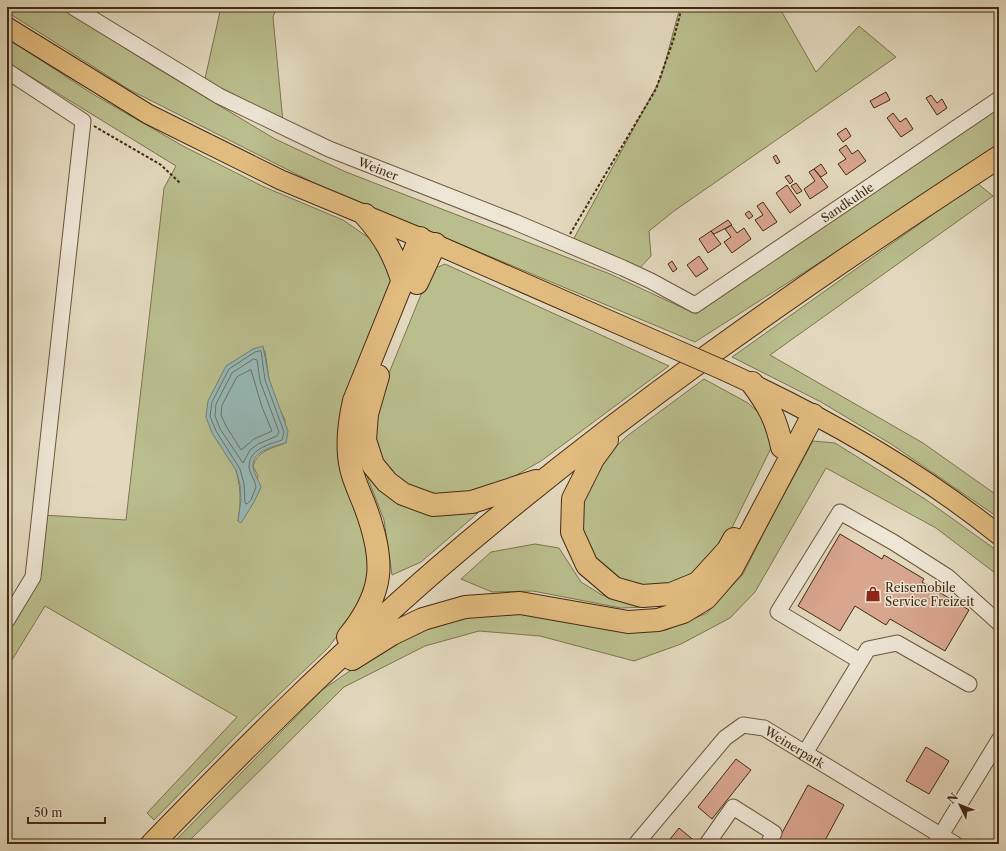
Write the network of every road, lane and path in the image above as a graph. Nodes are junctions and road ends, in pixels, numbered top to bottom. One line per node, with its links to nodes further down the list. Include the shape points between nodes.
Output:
1 (73, 7): 11 (street, Weiner, via 219,96 329,149)
2 (682, 7): 11 (path, via 656,89)
3 (7, 27): 9 (main road, via 148,114 281,180)
4 (7, 71): 6 (street)
5 (999, 98): 13 (street, Sandkuhle)
6 (83, 122): 8 (path, via 162,165); 20 (street, via 33,577)
7 (999, 157): 16 (highway, via 830,268)
8 (180, 183)
9 (365, 215): 10 (main road); 12 (highway, via 388,244)
10 (428, 241): 12 (highway); 14 (main road, bridge); 18 (highway, via 404,312 373,388 365,440 373,465 387,482 403,494 433,505 472,502)
11 (564, 243): 13 (street, Weiner, via 651,281)
12 (403, 283): 24 (highway, via 354,401 348,429 351,468 369,516 379,554 379,576 364,615)
13 (695, 305)
14 (752, 384): 15 (main road); 17 (highway, via 766,402 776,423)
15 (807, 412): 17 (highway); 19 (main road, via 920,477); 24 (highway, via 732,568 706,598 683,612 658,620 628,622 520,604 465,607 422,619 392,634)
16 (621, 420): 17 (highway, via 593,459 573,499 572,532 587,565 614,588 642,596 671,594 698,583 728,550); 18 (highway)
17 (782, 447)
18 (547, 478): 24 (highway, via 439,568)
19 (999, 535)
20 (7, 620)
21 (999, 623): 22 (street, via 948,577 840,512 778,612)
22 (860, 661): 23 (street, via 868,649 897,643); 26 (street)
23 (969, 684)
24 (304, 690): 28 (highway)
25 (999, 740): 27 (street)
26 (805, 752): 27 (street, Weinerpark); 29 (street, Weinerpark, via 764,728 742,725 725,738)
27 (938, 840): 32 (street, Weinerpark)
28 (152, 844)
29 (636, 844)
30 (707, 844): 31 (street, via 733,807 774,833)
31 (768, 844)
32 (955, 844)

